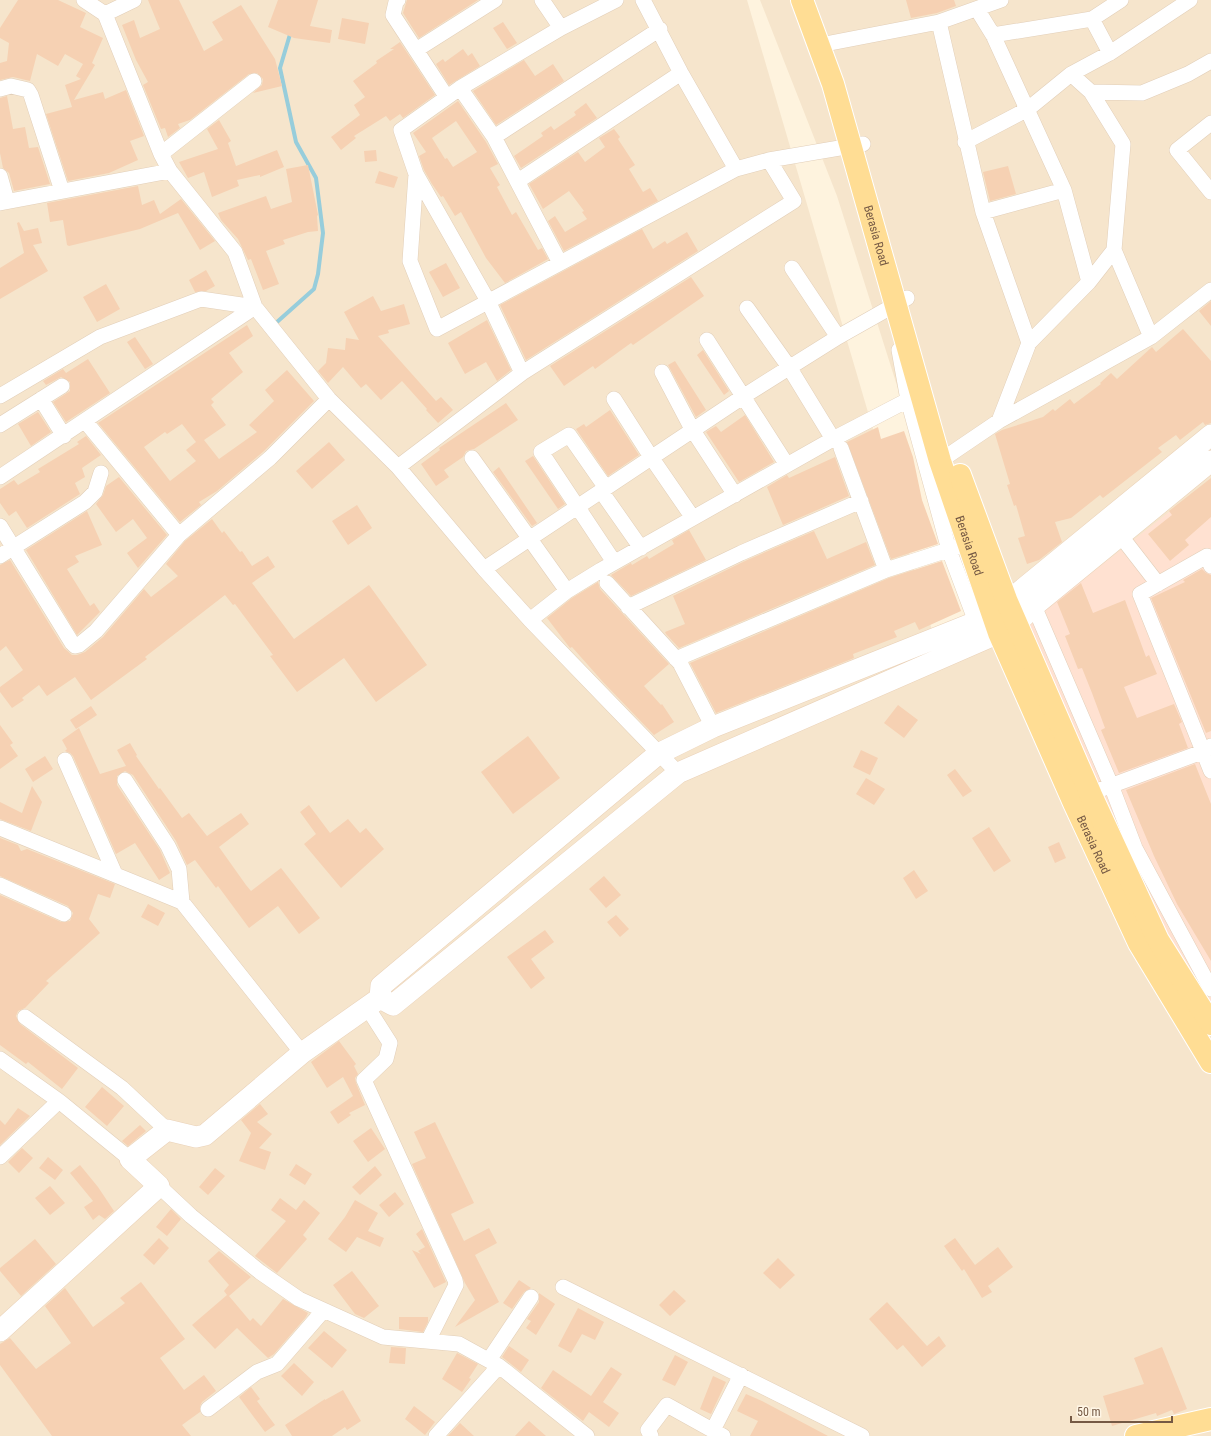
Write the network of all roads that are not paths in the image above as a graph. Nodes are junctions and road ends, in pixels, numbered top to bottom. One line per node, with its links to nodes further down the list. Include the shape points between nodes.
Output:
1 (84, 0): 14 (street)
2 (134, 0): 14 (street)
3 (398, 0): 21 (street, via 393,15)
4 (495, 0): 21 (street)
5 (542, 0): 17 (street)
6 (616, 0): 17 (street)
7 (643, 0): 18 (street)
8 (802, 0): 20 (main road, Berasia Road)
9 (816, 0): 20 (main road, Berasia Road)
10 (1001, 0): 13 (street)
11 (1121, 0): 15 (street)
12 (1190, 0): 22 (street)
13 (977, 9): 16 (street); 19 (street)
14 (105, 14): 36 (street)
15 (1092, 19): 19 (street); 22 (street)
16 (939, 22): 20 (street); 34 (street)
17 (561, 28): 27 (street)
18 (660, 29): 24 (street); 33 (street)
19 (993, 35): 31 (street)
20 (826, 44): 35 (main road, Berasia Road)
21 (416, 50): 30 (street)
22 (1110, 52): 25 (street)
23 (1211, 61): 29 (street, via 1188,74 1142,93)
24 (682, 73): 38 (street); 42 (street)
25 (1071, 74): 29 (street); 31 (street)
26 (254, 81): 36 (street)
27 (460, 88): 30 (street); 33 (street)
28 (0, 89): 44 (street, via 11,86 28,90 32,95)
29 (1091, 92): 48 (street, via 1123,144)
30 (446, 96): 40 (street, via 401,130)
31 (1028, 109): 34 (street); 43 (street)
32 (1211, 123): 45 (street, via 1177,150)
33 (494, 137): 42 (street)
34 (965, 142): 47 (street)
35 (857, 144): 37 (street); 54 (main road, Berasia Road)
36 (161, 154): 39 (street)
37 (769, 160): 38 (street); 63 (street, via 794,201)
38 (736, 169): 49 (street)
39 (170, 171): 44 (street); 55 (street, via 235,252)
40 (416, 174): 53 (street); 53 (street, via 410,261 437,329)
41 (0, 176): 46 (street)
42 (518, 181): 49 (street)
43 (1064, 190): 47 (street); 51 (street)
44 (62, 192): 46 (street)
45 (1211, 192)
46 (3, 202)
47 (983, 212): 60 (street)
48 (1114, 250): 51 (street); 58 (street)
49 (560, 263): 53 (street)
50 (792, 268): 57 (street)
51 (1089, 282): 60 (street)
52 (1211, 290): 58 (street)
53 (488, 301): 63 (street)
54 (898, 303): 57 (street); 70 (street); 78 (main road, Berasia Road)
55 (255, 307): 65 (street, via 201,299 100,337); 68 (street); 71 (street)
56 (747, 308): 61 (street)
57 (838, 337): 61 (street)
58 (1151, 337): 72 (street)
59 (707, 340): 66 (street)
60 (1030, 343): 72 (street)
61 (789, 367): 66 (street); 77 (street)
62 (662, 372): 74 (street)
63 (522, 373): 83 (street)
64 (62, 386): 67 (street)
65 (0, 396)
66 (744, 396): 74 (street); 82 (street)
67 (41, 399): 73 (street); 76 (street)
68 (329, 399): 83 (street); 93 (street, via 270,458)
69 (614, 399): 80 (street)
70 (908, 400): 77 (street); 96 (street)
71 (85, 421): 76 (street); 93 (street)
72 (999, 421): 78 (street)
73 (0, 425)
74 (692, 429): 80 (street); 88 (street)
75 (1211, 435): 86 (street)
76 (64, 436): 85 (street)
77 (837, 443): 82 (street); 89 (street)
78 (946, 457): 96 (main road, Berasia Road)
79 (472, 458): 95 (street)
80 (651, 458): 87 (street); 91 (street)
81 (1211, 461): 86 (street)
82 (787, 465): 88 (street)
83 (398, 467): 102 (street)
84 (100, 472): 97 (street, via 95,492 85,502)
85 (0, 477)
86 (1169, 482): 94 (street); 109 (street)
87 (604, 489): 90 (street); 90 (street, via 569,435 542,452); 98 (street)
88 (735, 495): 91 (street)
89 (861, 501): 103 (street); 108 (street, via 741,553)
90 (577, 507): 95 (street); 100 (street)
91 (693, 518): 98 (street)
92 (0, 526): 97 (street)
93 (179, 535): 97 (street, via 96,631 75,646)
94 (1120, 535): 105 (street); 107 (street)
95 (530, 538): 102 (street); 106 (street)
96 (967, 544): 103 (street); 109 (main road, Berasia Road)
97 (14, 547): 99 (street)
98 (641, 548): 100 (street)
99 (0, 556)
100 (614, 562): 106 (street)
101 (1211, 566): 105 (street, via 1207,556)
102 (484, 569): 110 (street)
103 (886, 570): 112 (street)
104 (607, 583): 108 (street)
105 (1158, 584): 114 (street, via 1140,594)
106 (567, 591): 110 (street)
107 (1034, 606): 111 (street); 120 (street)
108 (628, 607): 112 (street)
109 (991, 612): 111 (main road, Berasia Road); 113 (street)
110 (530, 620): 115 (street)
111 (1008, 628): 118 (street); 121 (main road, Berasia Road); 133 (main road, Berasia Road, via 1074,803 1139,943)
112 (676, 659): 113 (street, via 684,669)
113 (713, 726): 115 (street)
114 (1207, 749): 117 (street); 120 (street)
115 (658, 754): 118 (street); 128 (street, via 381,986)
116 (65, 760): 123 (street)
117 (1211, 771)
118 (678, 773): 128 (street, via 393,1005)
119 (125, 780): 125 (street, via 168,846 179,869)
120 (1111, 785): 121 (street); 127 (street, via 1135,848)
121 (1091, 795): 130 (main road, Berasia Road, via 1158,940)
122 (0, 828): 123 (street)
123 (115, 874): 125 (street)
124 (0, 886): 126 (street)
125 (182, 902): 131 (street)
126 (64, 914)
127 (1211, 989)
128 (373, 1003): 131 (street); 143 (street, via 390,1043 386,1059 364,1080 456,1285)
129 (26, 1017): 135 (street, via 122,1088)
130 (1211, 1024)
131 (302, 1053): 135 (street, via 205,1134 196,1136)
132 (0, 1059): 134 (street)
133 (1211, 1062)
134 (59, 1101): 136 (street); 137 (street)
135 (166, 1130): 137 (street)
136 (0, 1157)
137 (130, 1159): 138 (street)
138 (159, 1186): 141 (street, via 191,1216 260,1272 299,1299); 142 (street)
139 (563, 1288): 145 (street)
140 (531, 1297): 144 (street)
141 (323, 1311): 143 (street, via 384,1337); 146 (street, via 277,1364 258,1372)
142 (0, 1331)
143 (428, 1341): 144 (street, via 459,1344)
144 (494, 1363): 149 (street); 150 (street)
145 (741, 1375): 148 (street); 152 (street)
146 (208, 1409)
147 (1211, 1419): 153 (main road)
148 (718, 1433): 151 (street, via 667,1405 648,1430)
149 (436, 1436)
150 (587, 1436)
151 (651, 1436)
152 (862, 1436)
153 (1136, 1436)

